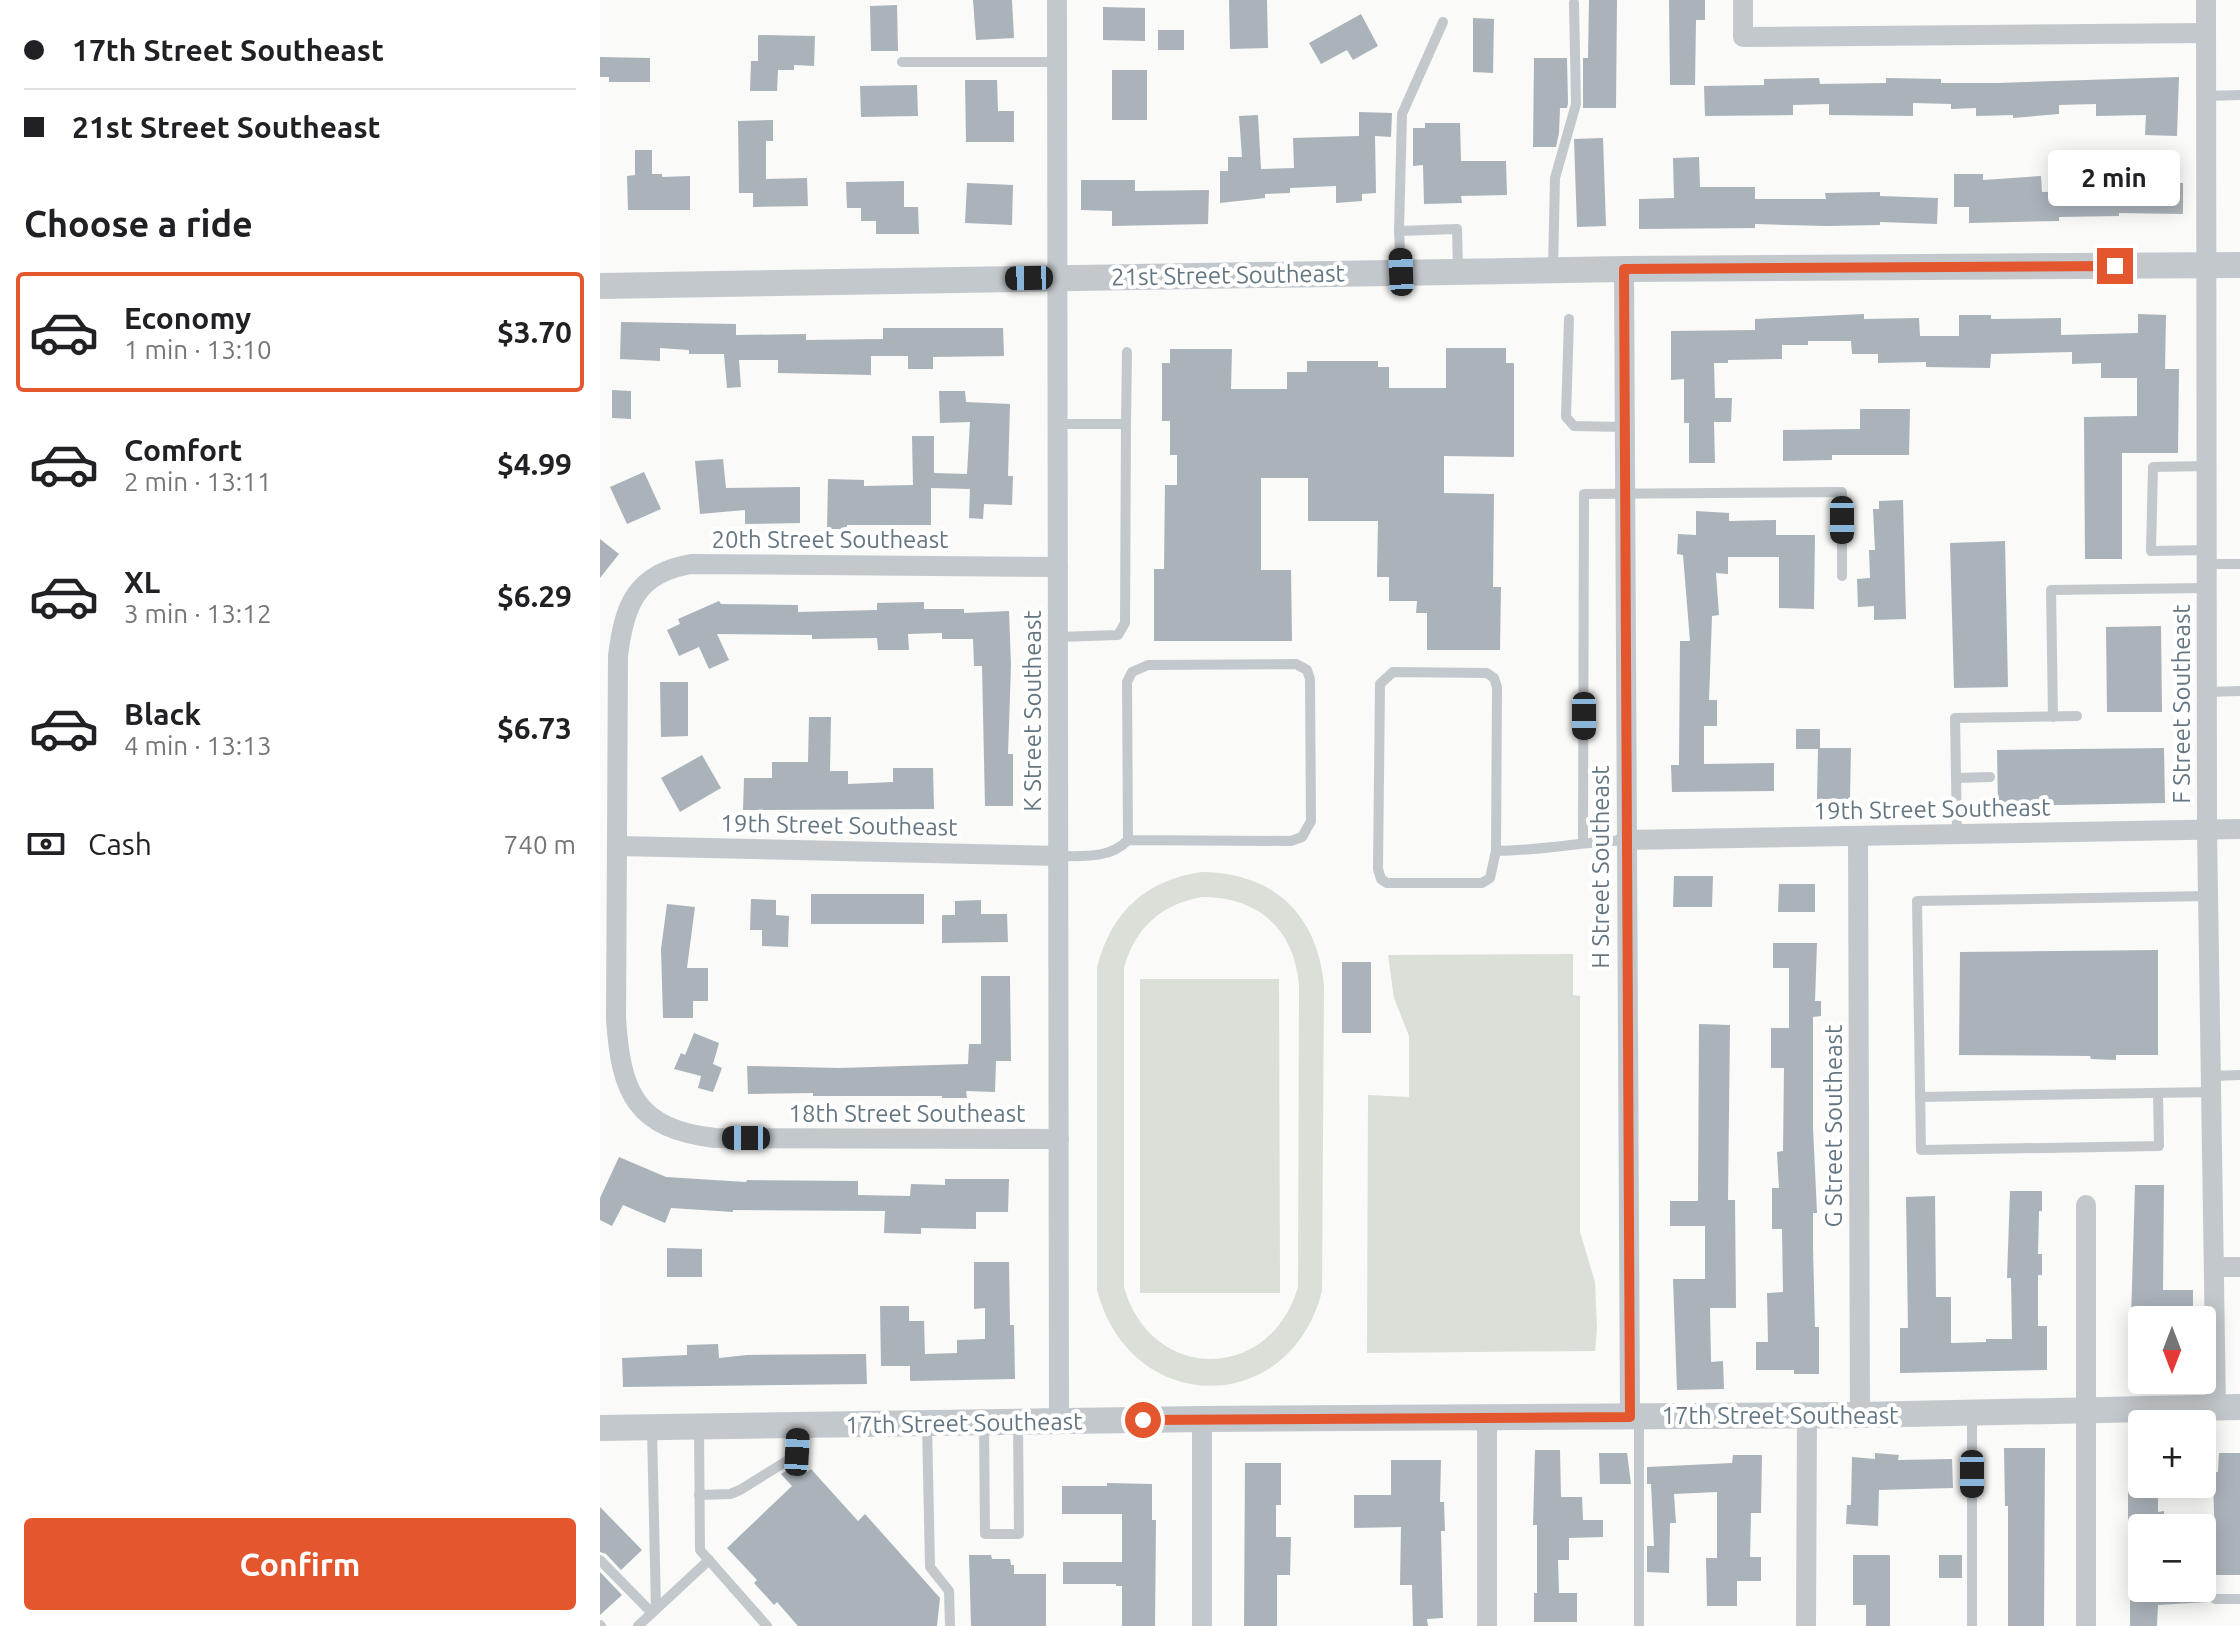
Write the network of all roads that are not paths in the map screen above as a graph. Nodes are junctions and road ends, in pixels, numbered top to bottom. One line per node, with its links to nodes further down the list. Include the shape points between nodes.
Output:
1 (1057, 0): 8 (street, K Street Southeast)
2 (1743, 0): 6 (street, via 1743,37)
3 (2206, 0): 6 (street, F Street Southeast)
4 (1574, 3): 15 (lane, via 1576,104 1555,178)
5 (1443, 22): 11 (lane, via 1402,114)
6 (2206, 33): 10 (street, F Street Southeast)
7 (902, 62): 8 (lane)
8 (1057, 62): 18 (street, K Street Southeast)
9 (2240, 95): 10 (lane)
10 (2206, 96): 12 (street, F Street Southeast)
11 (1399, 231): 16 (lane, via 1457,229); 17 (lane)
12 (2207, 265): 13 (street, 21st Street Southeast); 14 (street, 21st Street Southeast); 25 (street, F Street Southeast)
13 (2240, 265)
14 (1624, 269): 15 (street, 21st Street Southeast); 24 (street, H Street Southeast)
15 (1553, 270): 16 (street, 21st Street Southeast)
16 (1458, 271): 17 (street, 21st Street Southeast)
17 (1401, 272): 18 (street, 21st Street Southeast)
18 (1057, 278): 19 (street, 21st Street Southeast); 22 (street, K Street Southeast)
19 (600, 286)
20 (1569, 319): 24 (lane, via 1568,422)
21 (1127, 352): 23 (lane)
22 (1057, 424): 23 (lane); 29 (street, K Street Southeast)
23 (1126, 424): 32 (lane, via 1125,623 1118,635)
24 (1624, 427): 26 (street, H Street Southeast)
25 (2207, 466): 27 (street, F Street Southeast); 27 (lane, via 2153,467 2151,551)
26 (1624, 492): 30 (lane, via 1842,492); 44 (street, H Street Southeast); 45 (lane, via 1584,494)
27 (2207, 557): 28 (lane); 31 (street, F Street Southeast)
28 (2240, 564)
29 (1058, 567): 32 (street, K Street Southeast); 46 (street, 20th Street Southeast, via 691,564 648,580 625,614 618,656)
30 (1842, 576)
31 (2207, 588): 34 (street, F Street Southeast); 36 (lane, via 2051,590)
32 (1058, 637): 48 (street, K Street Southeast)
33 (2240, 691): 34 (lane)
34 (2207, 692): 40 (street, F Street Southeast)
35 (2077, 716): 36 (lane)
36 (2053, 717): 38 (lane, via 1955,718)
37 (1990, 777): 38 (lane)
38 (1956, 778): 41 (lane)
39 (2240, 829): 40 (street, 19th Street Southeast)
40 (2207, 830): 41 (street, 19th Street Southeast); 49 (street, F Street Southeast)
41 (1957, 834): 42 (street, 19th Street Southeast)
42 (1858, 838): 44 (street, 19th Street Southeast); 62 (street, G Street Southeast)
43 (1128, 840): 43 (lane, via 1302,837 1311,821 1307,670 1296,664 1161,665 1132,672 1127,682); 48 (lane, via 1120,849 1099,855)
44 (1625, 840): 45 (lane); 63 (street, H Street Southeast)
45 (1583, 842): 47 (lane, via 1536,851)
46 (618, 846): 48 (street, 19th Street Southeast); 54 (street, 18th Street Southeast, via 620,1056 629,1089 661,1124 715,1138)
47 (1496, 851): 47 (lane, via 1490,878 1482,883 1381,879 1380,684 1393,672 1487,673 1494,678)
48 (1058, 856): 54 (street, K Street Southeast)
49 (2208, 896): 51 (street, F Street Southeast); 53 (lane, via 1917,901)
50 (2240, 1075): 51 (lane)
51 (2211, 1084): 52 (lane); 56 (street, F Street Southeast)
52 (2158, 1093): 53 (lane); 53 (lane, via 2159,1146 1921,1150)
53 (1920, 1097)
54 (1059, 1139): 66 (street, K Street Southeast)
55 (2086, 1205): 59 (street)
56 (2214, 1267): 57 (street); 58 (street, F Street Southeast)
57 (2240, 1267)
58 (2228, 1408): 59 (street, 17th Street Southeast)
59 (2086, 1412): 60 (street, 17th Street Southeast); 88 (street)
60 (1972, 1413): 62 (street, 17th Street Southeast); 87 (lane)
61 (1807, 1415): 62 (street, 17th Street Southeast); 63 (street, 17th Street Southeast); 86 (street)
62 (1860, 1415)
63 (1634, 1416): 64 (street, 17th Street Southeast); 85 (lane)
64 (1487, 1418): 65 (street, 17th Street Southeast); 84 (street)
65 (1202, 1419): 66 (street, 17th Street Southeast); 83 (street)
66 (1059, 1422): 68 (street, 17th Street Southeast)
67 (984, 1423): 68 (street, 17th Street Southeast); 68 (lane, via 985,1534 1019,1534); 69 (street, 17th Street Southeast)
68 (1018, 1423)
69 (927, 1424): 70 (street, 17th Street Southeast); 82 (lane, via 930,1567 949,1591)
70 (798, 1425): 71 (street, 17th Street Southeast); 74 (lane, via 793,1457 740,1490)
71 (699, 1426): 72 (street, 17th Street Southeast); 74 (lane)
72 (652, 1427): 73 (street, 17th Street Southeast); 79 (lane)
73 (600, 1428)
74 (699, 1495): 76 (lane, via 700,1550)
75 (600, 1560): 79 (lane)
76 (709, 1560): 79 (lane); 81 (lane)
77 (2216, 1599): 78 (lane)
78 (2240, 1599)
79 (654, 1611): 80 (lane)
80 (638, 1626)
81 (767, 1626)
82 (950, 1626)
83 (1202, 1626)
84 (1487, 1626)
85 (1639, 1626)
86 (1806, 1626)
87 (1972, 1626)
88 (2086, 1626)

